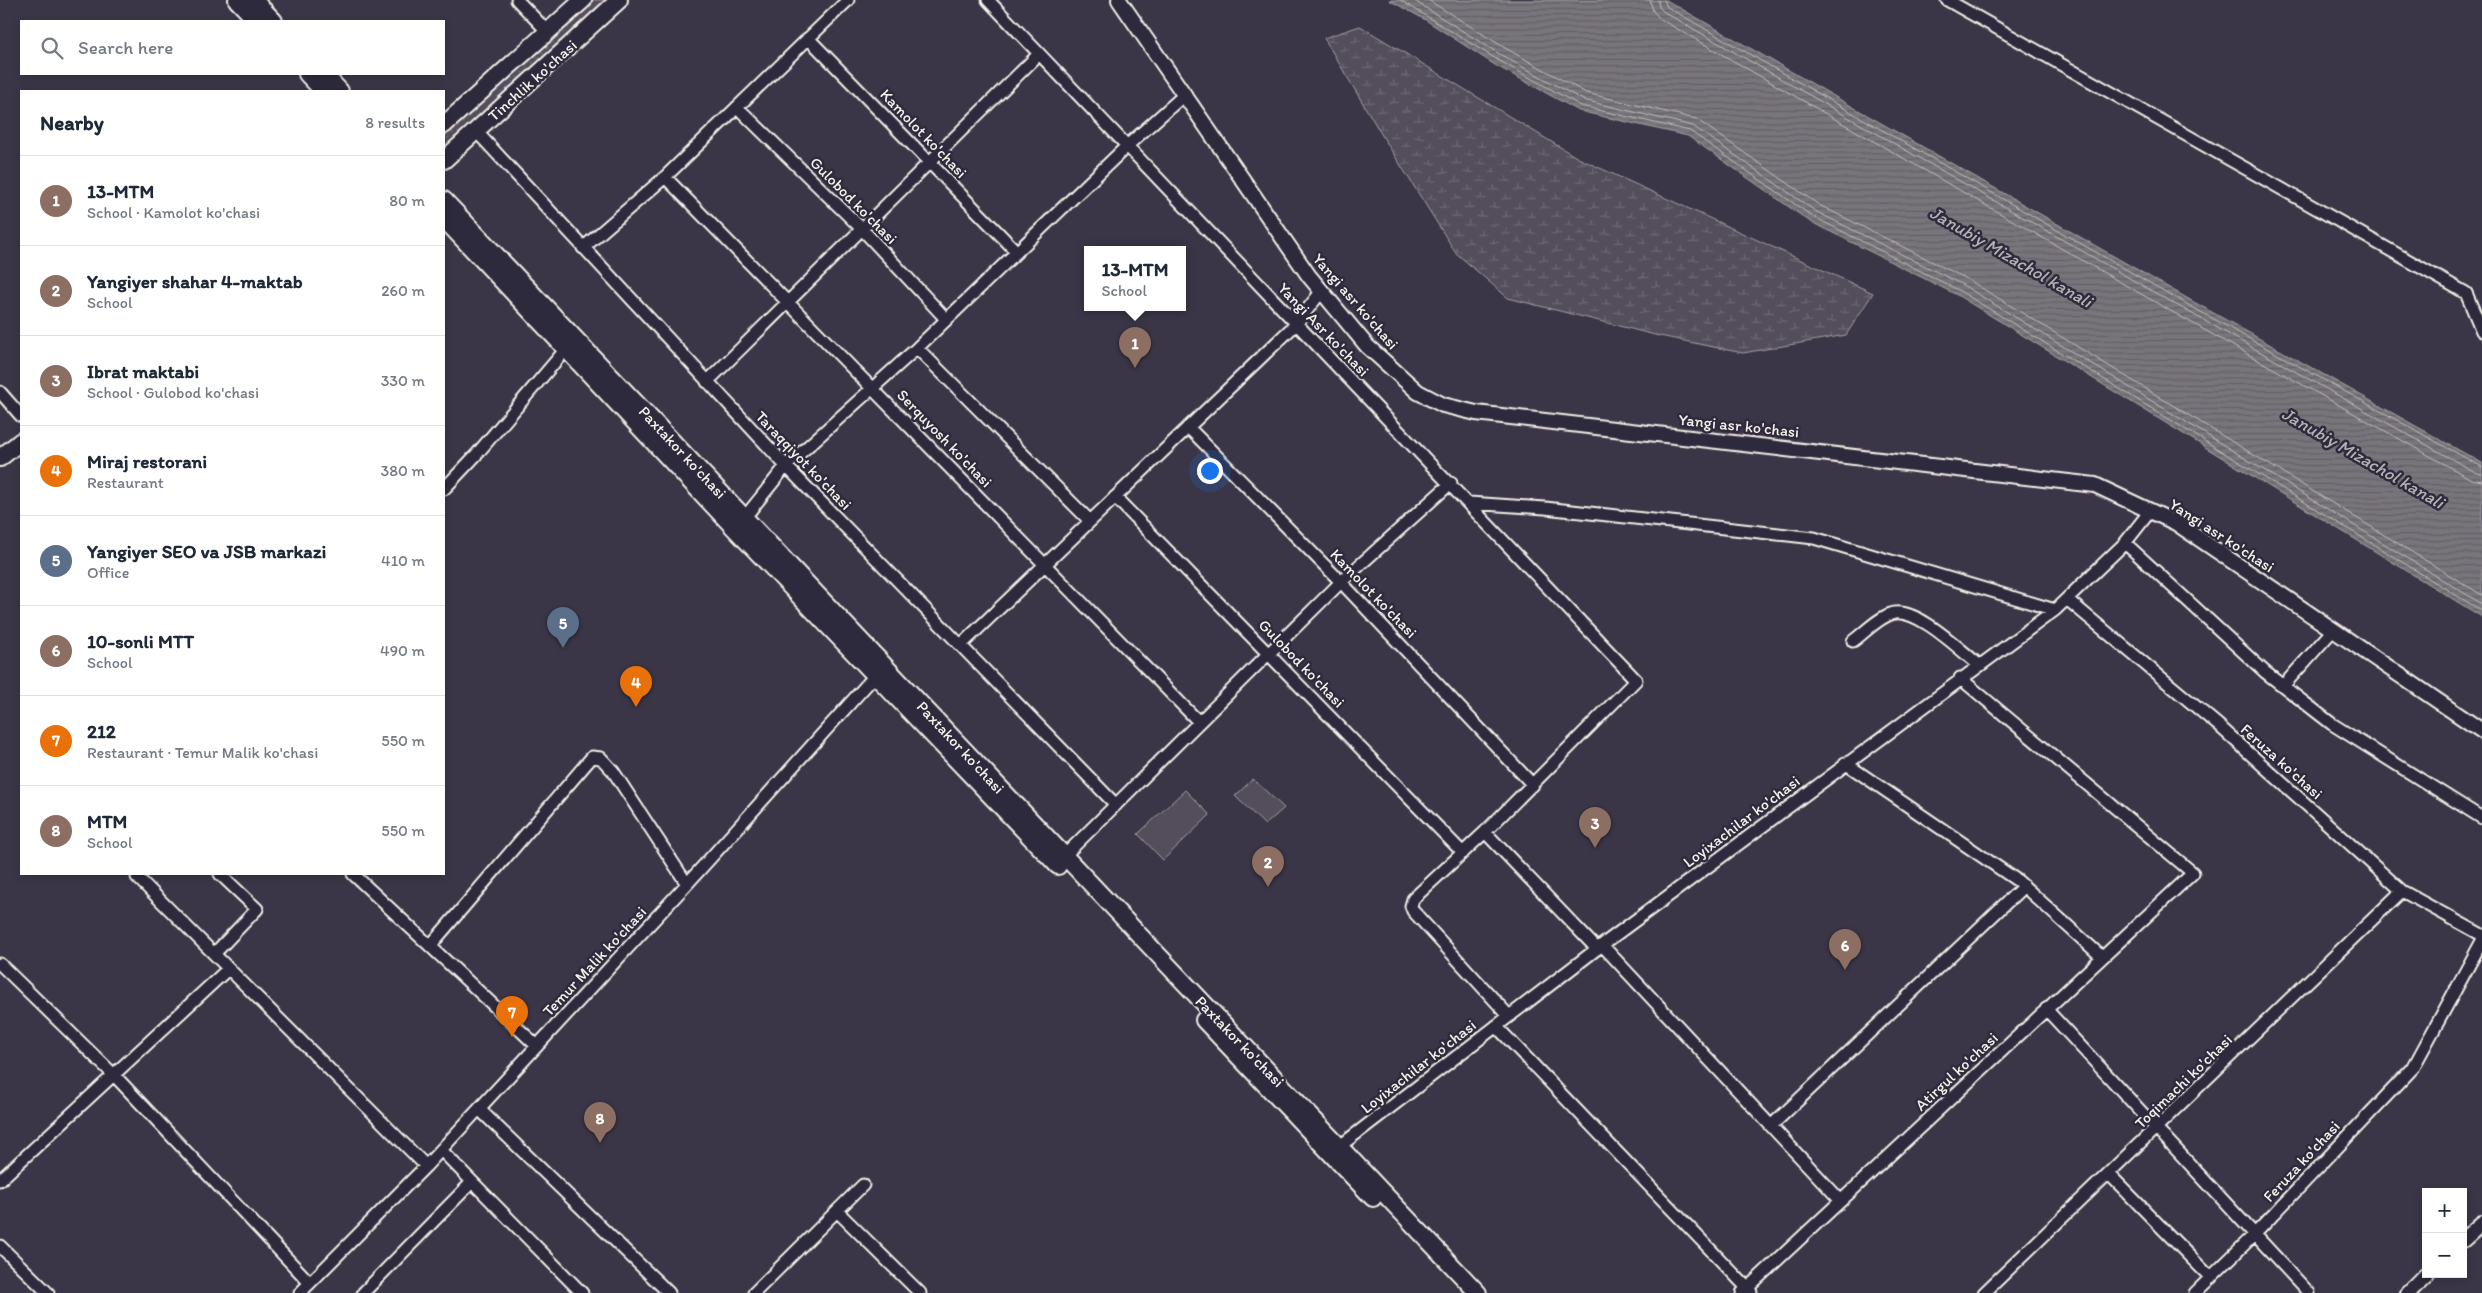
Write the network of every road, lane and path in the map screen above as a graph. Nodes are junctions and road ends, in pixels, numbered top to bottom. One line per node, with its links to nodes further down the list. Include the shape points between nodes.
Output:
1 (237, 0): 10 (main road)
2 (254, 0): 11 (main road)
3 (517, 0): 12 (street)
4 (583, 0): 12 (main road, Tinchlik ko'chasi)
5 (619, 0): 22 (main road, Tinchlik ko'chasi)
6 (848, 0): 13 (street)
7 (988, 0): 14 (street, Yangi Asr ko'chasi)
8 (1119, 0): 19 (street, Yangi asr ko'chasi)
9 (1947, 0): 36 (street, via 2466,293)
10 (256, 20)
11 (273, 20)
12 (548, 32): 21 (main road, Tinchlik ko'chasi)
13 (808, 38): 20 (street); 25 (street, Kamolot ko'chasi)
14 (1039, 54): 23 (street, Yangi Asr ko'chasi); 25 (street)
15 (308, 75): 17 (main road)
16 (325, 75): 18 (main road)
17 (322, 90)
18 (339, 90)
19 (1184, 95): 23 (street); 32 (street, Yangi asr ko'chasi)
20 (737, 107): 26 (street); 29 (street, Gulobod ko'chasi)
21 (445, 124)
22 (476, 131): 24 (main road, Tinchlik ko'chasi); 30 (street, Taraqqiyot ko'chasi)
23 (1128, 145): 31 (street); 35 (street, Yangi Asr ko'chasi)
24 (445, 159)
25 (928, 161): 29 (street); 31 (street, Kamolot ko'chasi)
26 (666, 177): 30 (street); 33 (street, Serquyosh ko'chasi)
27 (445, 201): 52 (main road, Paxtakor ko'chasi)
28 (445, 220): 38 (main road, Paxtakor ko'chasi)
29 (861, 228): 33 (street); 34 (street, Gulobod ko'chasi)
30 (583, 248): 39 (street, Taraqqiyot ko'chasi)
31 (1017, 252): 34 (street)
32 (1322, 292): 35 (street); 51 (street, Yangi asr ko'chasi, via 1367,346 1418,392 1442,405 1476,413 2095,485)
33 (788, 301): 39 (street); 40 (street, Serquyosh ko'chasi)
34 (946, 320): 37 (street)
35 (1296, 324): 43 (street); 47 (street, Yangi Asr ko'chasi)
36 (2482, 331)
37 (917, 348): 40 (street); 53 (street)
38 (566, 349): 48 (street); 64 (main road, Paxtakor ko'chasi)
39 (707, 382): 46 (street, Taraqqiyot ko'chasi)
40 (873, 388): 46 (street); 55 (street, Serquyosh ko'chasi)
41 (0, 392): 42 (street)
42 (20, 415)
43 (1188, 427): 49 (street); 56 (street, Kamolot ko'chasi)
44 (20, 442): 45 (main road)
45 (0, 458)
46 (786, 466): 52 (street); 61 (street, Taraqqiyot ko'chasi)
47 (1451, 483): 50 (street, Yangi Asr ko'chasi); 56 (street)
48 (445, 488)
49 (1115, 497): 53 (street); 62 (street, Gulobod ko'chasi)
50 (1469, 502): 58 (street, via 1814,538); 70 (street, Yangi Asr ko'chasi, via 1636,680)
51 (2151, 510): 54 (street, Loyixachilar ko'chasi); 59 (street, Yangi asr ko'chasi, via 2176,523)
52 (745, 517): 64 (main road, Paxtakor ko'chasi)
53 (1090, 521): 55 (street)
54 (2125, 543): 57 (street, Loyixachilar ko'chasi); 66 (street)
55 (1046, 565): 61 (street); 67 (street, Serquyosh ko'chasi)
56 (1341, 582): 62 (street); 70 (street, Kamolot ko'chasi)
57 (2068, 600): 58 (street, Loyixachilar ko'chasi); 81 (street, Feruza ko'chasi, via 2218,725)
58 (2055, 610): 63 (street, Loyixachilar ko'chasi)
59 (2333, 630): 66 (street); 68 (street, Yangi asr ko'chasi)
60 (1853, 641): 63 (street, via 1890,614 1899,612 1920,619)
61 (962, 644): 71 (street, Taraqqiyot ko'chasi)
62 (1269, 653): 67 (street); 74 (street, Gulobod ko'chasi)
63 (1979, 665): 65 (street, Loyixachilar ko'chasi)
64 (879, 671): 75 (main road, Paxtakor ko'chasi); 79 (street, Temur Malik ko'chasi); 122 (main road, Paxtakor ko'chasi)
65 (1960, 678): 69 (street, Loyixachilar ko'chasi); 87 (street, Atirgul ko'chasi, via 2193,873)
66 (2283, 686): 72 (street, via 2332,724)
67 (1199, 722): 71 (street)
68 (2482, 731)
69 (1845, 763): 80 (street); 85 (street, Loyixachilar ko'chasi)
70 (1532, 784): 73 (street)
71 (1116, 805): 75 (street)
72 (2482, 818)
73 (1485, 832): 74 (street); 85 (street)
74 (1463, 853): 91 (street, via 1413,899 1411,906)
75 (1064, 856): 98 (main road, Paxtakor ko'chasi)
76 (221, 875): 86 (street, via 257,909)
77 (353, 875): 84 (street)
78 (137, 877): 86 (street)
79 (687, 884): 84 (street, via 613,771 601,758 592,757); 93 (street, Temur Malik ko'chasi)
80 (2024, 886): 87 (street); 96 (street)
81 (2402, 891): 82 (street, Feruza ko'chasi); 97 (street, Toqimachi ko'chasi)
82 (2482, 935)
83 (2482, 941): 108 (street, Feruza ko'chasi, via 2413,1068)
84 (430, 946): 93 (street)
85 (1599, 947): 91 (street, Loyixachilar ko'chasi); 96 (street)
86 (214, 954): 89 (street)
87 (2102, 957): 90 (street, Atirgul ko'chasi)
88 (0, 964): 94 (street)
89 (228, 969): 94 (street); 100 (street)
90 (2046, 1009): 97 (street); 105 (street, Atirgul ko'chasi)
91 (1509, 1016): 92 (street, Loyixachilar ko'chasi)
92 (1496, 1026): 98 (street, Loyixachilar ko'chasi); 114 (street)
93 (537, 1046): 95 (street, Temur Malik ko'chasi)
94 (114, 1075): 102 (street); 113 (street)
95 (479, 1109): 99 (street, Temur Malik ko'chasi); 119 (street)
96 (1771, 1126): 105 (street)
97 (2156, 1130): 101 (street, Toqimachi ko'chasi); 108 (street)
98 (1340, 1146): 123 (main road, Paxtakor ko'chasi)
99 (441, 1150): 100 (street, Temur Malik ko'chasi); 103 (street)
100 (426, 1166): 113 (street, Temur Malik ko'chasi)
101 (2109, 1174): 111 (street); 124 (street, Toqimachi ko'chasi)
102 (0, 1180)
103 (472, 1182): 117 (street); 118 (street)
104 (863, 1185): 106 (street)
105 (1841, 1201): 114 (street, Atirgul ko'chasi)
106 (837, 1211): 120 (street); 121 (street)
107 (2482, 1222): 109 (street)
108 (2254, 1235): 111 (street, Feruza ko'chasi); 126 (street)
109 (2467, 1236)
110 (0, 1246): 115 (street)
111 (2211, 1278): 125 (street, Feruza ko'chasi)
112 (2423, 1278): 127 (street)
113 (310, 1283): 116 (street, Temur Malik ko'chasi)
114 (1747, 1291)
115 (48, 1293)
116 (300, 1293)
117 (363, 1293)
118 (582, 1293)
119 (669, 1293)
120 (754, 1293)
121 (920, 1293)
122 (1464, 1293)
123 (1478, 1293)
124 (1984, 1293)
125 (2194, 1293)
126 (2308, 1293)
127 (2408, 1293)

